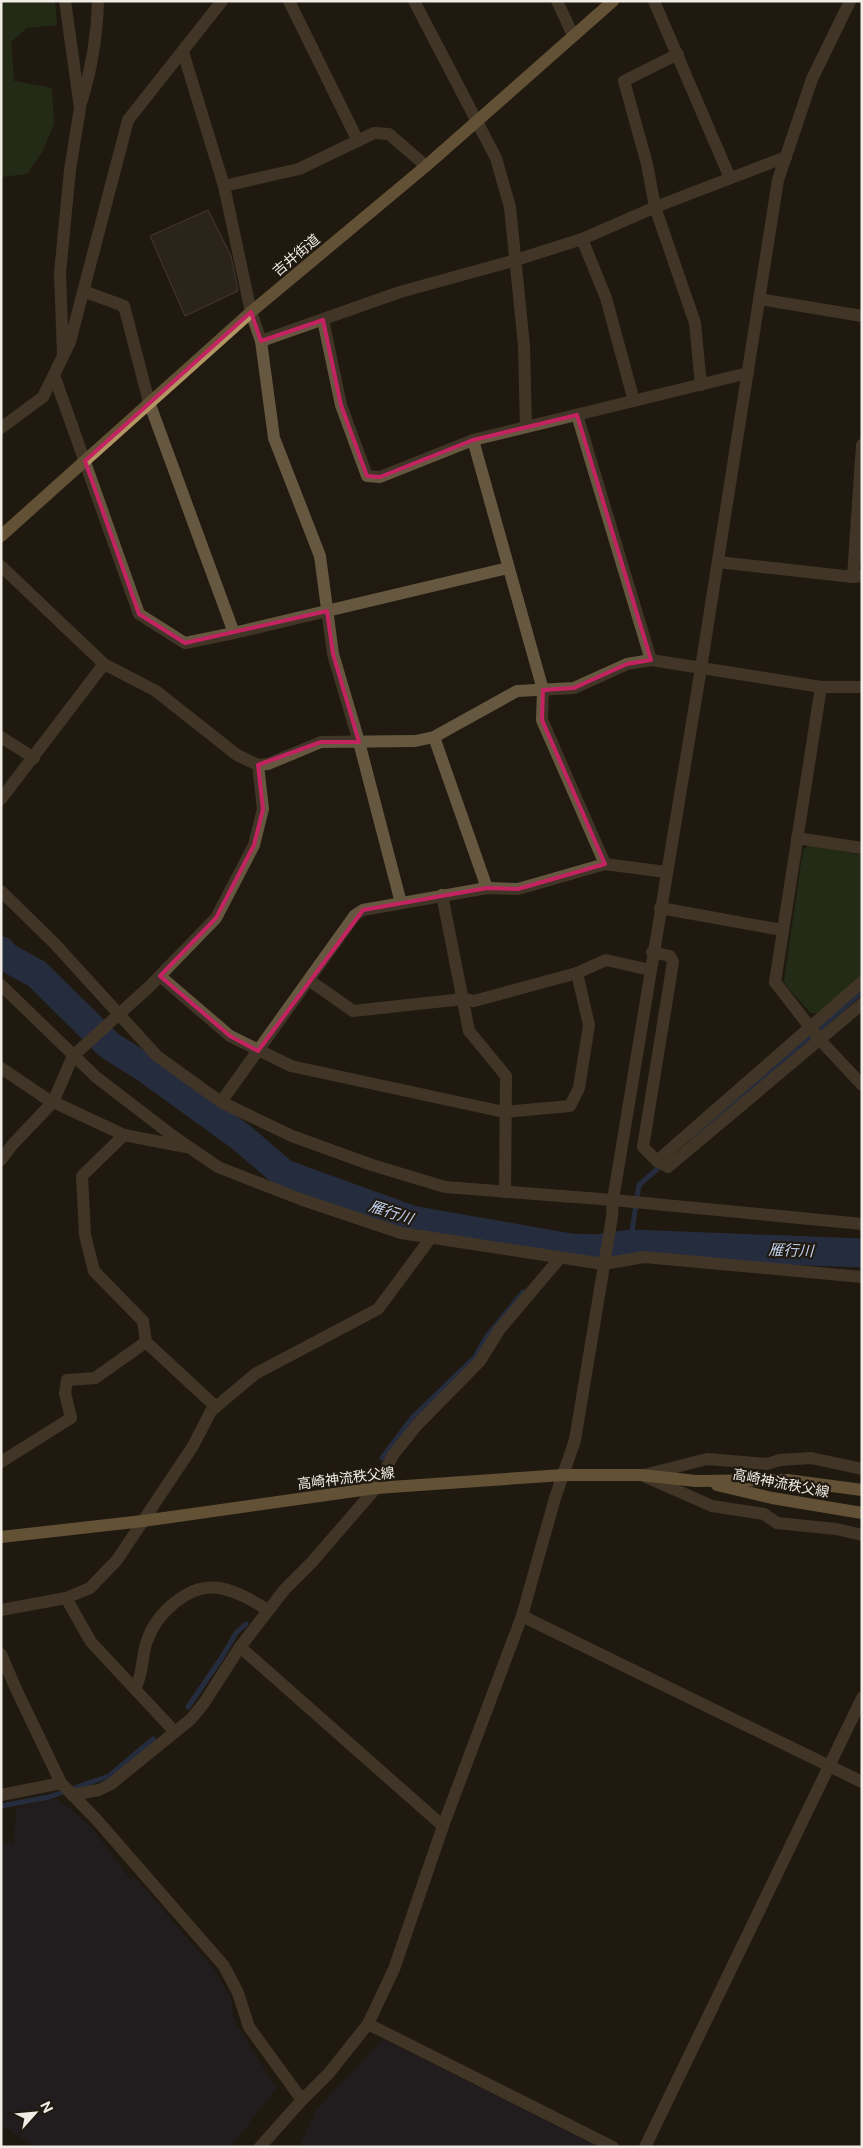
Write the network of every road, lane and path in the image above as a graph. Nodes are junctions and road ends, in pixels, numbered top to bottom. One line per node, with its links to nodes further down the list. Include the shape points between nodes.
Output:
1 (65, 1): 13 (street)
2 (98, 1): 13 (street, via 92,68)
3 (222, 1): 11 (street)
4 (289, 1): 15 (street)
5 (414, 1): 14 (street)
6 (557, 1): 10 (street)
7 (612, 1): 10 (main road, 吉井街道)
8 (654, 1): 12 (street)
9 (850, 1): 16 (street, via 812,79)
10 (573, 35): 14 (main road, 吉井街道)
11 (183, 52): 19 (street); 23 (street, via 128,120)
12 (678, 54): 18 (street); 20 (street, via 624,81 647,164)
13 (80, 108): 29 (street, via 60,273)
14 (476, 121): 17 (main road, 吉井街道); 22 (street, via 496,158 510,207)
15 (358, 141): 17 (street, via 374,133 389,134); 19 (street, via 299,169)
16 (786, 157): 18 (street); 24 (street, via 778,180)
17 (426, 166): 25 (main road, 吉井街道)
18 (730, 178): 20 (street)
19 (224, 186): 25 (street)
20 (655, 207): 21 (street); 32 (street, via 695,323)
21 (582, 239): 22 (street); 33 (street, via 606,298)
22 (516, 260): 27 (street, via 400,292); 36 (street, via 524,346)
23 (83, 291): 29 (street, via 70,342); 34 (street, via 124,306)
24 (759, 299): 26 (street); 30 (street)
25 (251, 312): 28 (street); 34 (main road, 吉井街道)
26 (862, 316)
27 (323, 320): 28 (street); 38 (street, via 341,405 367,476 380,478)
28 (261, 341): 46 (street, via 274,438 320,556)
29 (63, 356): 31 (street)
30 (748, 373): 32 (street); 42 (street)
31 (54, 375): 37 (street, via 43,397); 40 (street)
32 (701, 385): 33 (street)
33 (634, 401): 35 (street)
34 (149, 402): 40 (main road, 吉井街道); 47 (street)
35 (577, 415): 36 (street); 48 (street)
36 (526, 427): 38 (street)
37 (1, 428)
38 (473, 440): 44 (street)
39 (862, 445): 45 (street)
40 (85, 461): 41 (main road, 吉井街道); 47 (street, via 139,614 185,643)
41 (1, 536)
42 (718, 562): 45 (street); 50 (street)
43 (1, 566): 49 (street)
44 (508, 568): 46 (street); 53 (street)
45 (857, 576)
46 (327, 611): 47 (street); 56 (street, via 333,654)
47 (234, 633)
48 (651, 660): 50 (street); 53 (street, via 628,664 574,688)
49 (104, 664): 57 (street); 58 (street, via 156,691 237,755)
50 (701, 668): 51 (street); 63 (street)
51 (821, 687): 52 (street); 60 (street)
52 (862, 687)
53 (543, 690): 55 (street, via 518,691); 62 (street, via 542,720)
54 (1, 737): 57 (street)
55 (434, 737): 56 (street, via 415,741); 64 (street)
56 (359, 742): 58 (street, via 321,742); 67 (street)
57 (34, 758): 59 (street)
58 (258, 765): 73 (street, via 263,809 254,845 216,918)
59 (1, 800)
60 (797, 838): 61 (street); 69 (street)
61 (862, 848)
62 (605, 864): 63 (street); 64 (street, via 518,889)
63 (666, 872): 68 (street)
64 (487, 888): 66 (street)
65 (1, 890): 79 (street, via 55,944)
66 (442, 895): 67 (street); 77 (street)
67 (402, 904): 74 (street, via 363,910 355,915)
68 (660, 908): 69 (street); 70 (street)
69 (782, 930): 80 (street, via 775,982)
70 (652, 952): 71 (street); 92 (street, via 670,956 673,962 643,1147)
71 (650, 970): 72 (street, via 606,960); 94 (street)
72 (577, 973): 77 (street, via 474,1001); 88 (street, via 589,1025 579,1088 570,1106)
73 (160, 976): 79 (street); 82 (street, via 230,1036)
74 (309, 980): 77 (street, via 352,1011); 82 (street)
75 (862, 982): 80 (street)
76 (1, 985): 83 (street)
77 (463, 999): 88 (street, via 469,1031 506,1076)
78 (862, 1004): 81 (street)
79 (118, 1015): 83 (street); 87 (street, via 157,1056)
80 (811, 1026): 81 (street); 92 (street)
81 (820, 1040): 85 (street); 92 (street, via 668,1167)
82 (258, 1051): 87 (street); 88 (street, via 291,1066)
83 (73, 1056): 86 (street); 90 (street)
84 (1, 1068): 86 (street)
85 (862, 1086)
86 (53, 1102): 89 (street); 91 (street)
87 (221, 1102): 93 (street, via 292,1136 372,1165 445,1187)
88 (504, 1112): 93 (street)
89 (124, 1135): 90 (street); 100 (street, via 82,1176 85,1235 94,1271 143,1321)
90 (191, 1148): 96 (street, via 218,1167 300,1199 401,1233)
91 (1, 1160)
92 (657, 1161)
93 (505, 1192): 94 (street)
94 (613, 1200): 95 (street); 98 (street)
95 (862, 1224)
96 (430, 1239): 97 (street); 101 (street, via 378,1309 255,1374)
97 (560, 1258): 98 (street); 107 (street, via 499,1330 480,1361 417,1425 393,1455)
98 (604, 1264): 99 (street, via 644,1257); 104 (street, via 576,1436)
99 (862, 1277)
100 (146, 1342): 101 (street); 102 (street, via 95,1378 67,1380 65,1393 71,1418)
101 (216, 1407): 110 (street, via 210,1411 193,1446)
102 (1, 1462)
103 (862, 1469): 105 (street, via 811,1458 767,1464 708,1459)
104 (563, 1475): 105 (main road, 高崎神流秩父線); 107 (main road, 高崎神流秩父線); 116 (street)
105 (641, 1475): 106 (main road, 高崎神流秩父線); 111 (street, via 712,1506 764,1514 777,1524 836,1529)
106 (696, 1480): 108 (main road, 高崎神流秩父線, via 787,1480); 109 (main road, 高崎神流秩父線, via 772,1498)
107 (376, 1488): 110 (main road, 高崎神流秩父線); 115 (street)
108 (862, 1490)
109 (862, 1513)
110 (143, 1521): 112 (main road, 高崎神流秩父線); 113 (street, via 117,1560 90,1588)
111 (862, 1535)
112 (1, 1537)
113 (66, 1598): 114 (street); 119 (street, via 91,1642)
114 (1, 1610)
115 (268, 1610): 117 (street); 119 (street, via 241,1595 218,1588 192,1591 173,1603 159,1618 146,1642 141,1678)
116 (522, 1616): 122 (street); 127 (street)
117 (240, 1647): 121 (street, via 204,1703); 127 (street)
118 (1, 1654): 124 (street)
119 (135, 1689): 121 (street)
120 (862, 1698): 122 (street)
121 (175, 1732): 126 (street, via 111,1784)
122 (828, 1765): 123 (street); 132 (street)
123 (862, 1782)
124 (62, 1783): 125 (street); 126 (street)
125 (1, 1795)
126 (72, 1795): 129 (street, via 224,1966 238,1993 249,2027)
127 (443, 1826): 128 (street, via 394,1969)
128 (368, 2024): 129 (street, via 329,2073); 131 (street)
129 (302, 2100): 130 (street)
130 (260, 2147)
131 (613, 2147)
132 (645, 2147)

